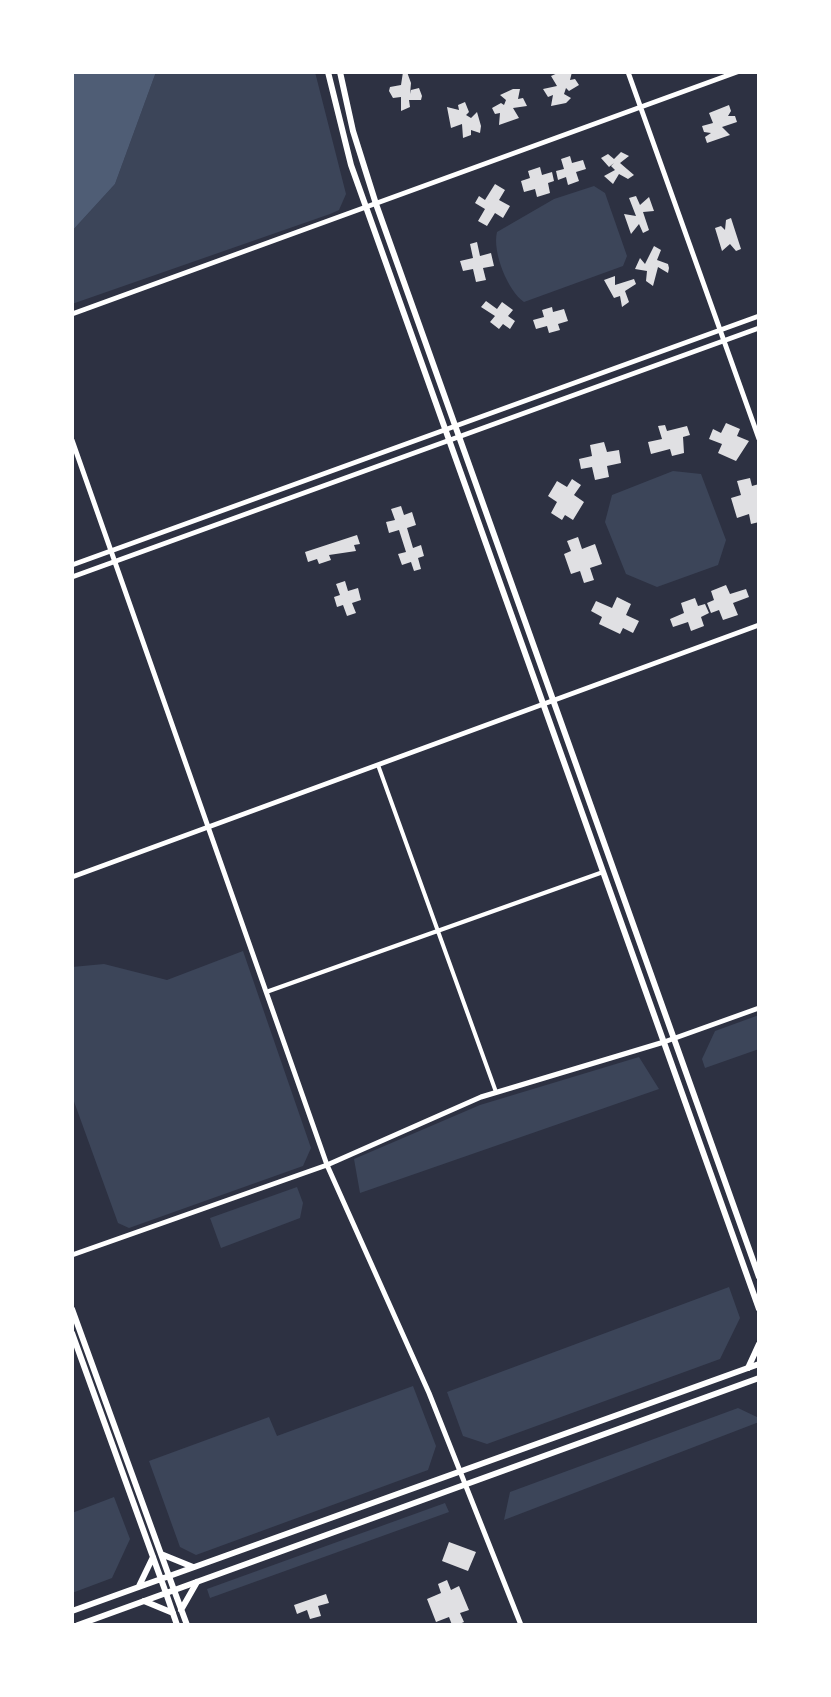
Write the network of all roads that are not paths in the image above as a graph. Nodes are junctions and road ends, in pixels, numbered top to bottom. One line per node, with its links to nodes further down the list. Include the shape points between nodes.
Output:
1 (328, 72): 7 (main road)
2 (340, 72): 6 (main road)
3 (628, 72): 5 (street)
4 (737, 72): 5 (street)
5 (641, 107): 6 (street); 11 (street)
6 (376, 204): 7 (street); 13 (main road)
7 (366, 208): 8 (street); 14 (main road)
8 (72, 314)
9 (759, 316): 11 (street)
10 (759, 328): 12 (street)
11 (720, 330): 12 (street); 13 (street)
12 (724, 342): 15 (street); 16 (street)
13 (455, 426): 14 (street); 15 (main road)
14 (445, 430): 18 (main road); 19 (street)
15 (459, 437): 18 (street); 24 (main road)
16 (759, 439)
17 (72, 440): 19 (street)
18 (449, 441): 20 (street); 25 (main road)
19 (112, 551): 20 (street); 21 (street)
20 (116, 561): 22 (street); 27 (street)
21 (72, 565)
22 (72, 577)
23 (759, 625): 24 (street)
24 (554, 703): 25 (street); 33 (main road)
25 (544, 707): 26 (street); 28 (main road)
26 (378, 765): 27 (street); 30 (street)
27 (211, 828): 29 (street); 31 (street)
28 (603, 872): 30 (street); 34 (main road)
29 (72, 877)
30 (438, 931): 31 (street); 35 (street)
31 (269, 991): 36 (street)
32 (759, 1008): 33 (street)
33 (674, 1039): 34 (street); 38 (main road)
34 (664, 1042): 35 (street); 40 (main road)
35 (496, 1092): 36 (street)
36 (327, 1165): 37 (street); 46 (street)
37 (72, 1255)
38 (759, 1277)
39 (72, 1309): 48 (main road)
40 (759, 1309)
41 (72, 1333): 49 (main road)
42 (759, 1344): 44 (main road)
43 (759, 1364): 44 (main road)
44 (748, 1368): 46 (main road)
45 (756, 1381): 47 (main road)
46 (460, 1471): 47 (street); 50 (main road)
47 (466, 1484): 53 (main road); 64 (street)
48 (161, 1554): 50 (main road); 51 (main road)
49 (153, 1557): 52 (main road); 54 (main road)
50 (193, 1567): 51 (main road)
51 (169, 1576): 52 (main road); 55 (main road)
52 (161, 1579): 54 (main road); 56 (main road)
53 (197, 1582): 55 (main road); 58 (main road)
54 (138, 1587): 59 (main road)
55 (174, 1590): 56 (main road); 58 (main road)
56 (166, 1593): 57 (main road); 60 (main road)
57 (144, 1601): 60 (main road); 61 (main road)
58 (181, 1610): 63 (main road)
59 (72, 1611)
60 (173, 1613): 62 (main road)
61 (78, 1625)
62 (177, 1625)
63 (187, 1625)
64 (521, 1625)

